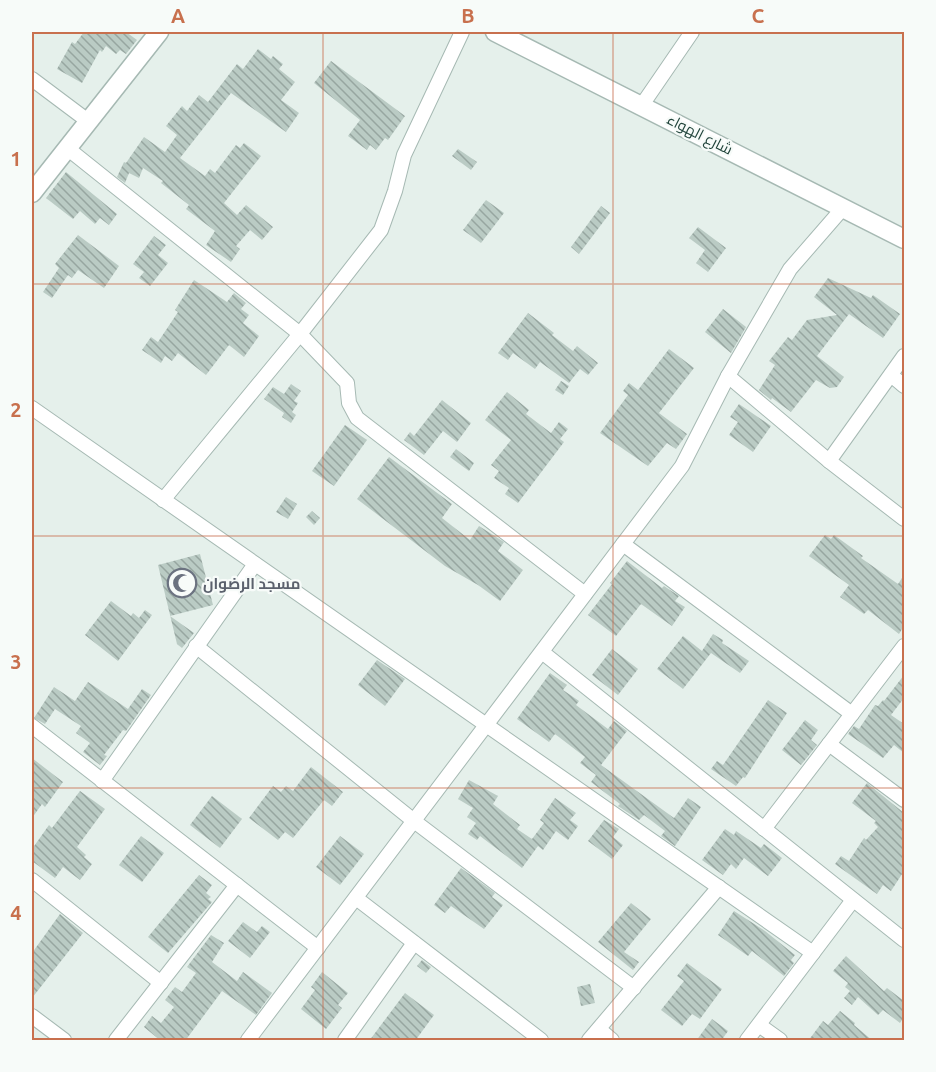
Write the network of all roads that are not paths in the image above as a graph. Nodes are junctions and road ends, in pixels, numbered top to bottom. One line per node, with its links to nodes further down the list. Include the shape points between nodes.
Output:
1 (159, 32): 7 (street)
2 (462, 32): 12 (street, via 404,155 381,230)
3 (495, 32): 6 (street, شارع الهواء)
4 (692, 32): 6 (street)
5 (32, 79): 7 (street)
6 (642, 105): 10 (street, شارع الهواء)
7 (88, 121): 8 (street)
8 (67, 148): 9 (street); 12 (street)
9 (32, 193)
10 (843, 208): 11 (street, شارع الهواء); 15 (street, via 790,270)
11 (904, 239)
12 (300, 334): 19 (street); 23 (street, via 347,383 349,403 357,418)
13 (904, 356): 14 (street)
14 (891, 375): 16 (street); 18 (street)
15 (728, 376): 18 (street); 21 (street, via 682,466)
16 (904, 386)
17 (34, 414): 19 (street)
18 (829, 461): 20 (street)
19 (163, 500): 22 (street)
20 (904, 519)
21 (623, 544): 23 (street); 27 (street)
22 (255, 564): 24 (street); 28 (street)
23 (585, 594): 26 (street)
24 (196, 646): 31 (street); 33 (street)
25 (904, 648): 27 (street)
26 (542, 652): 28 (street); 34 (street)
27 (852, 714): 30 (street)
28 (486, 725): 33 (street); 37 (street)
29 (32, 726): 31 (street)
30 (829, 744): 32 (street); 34 (street)
31 (102, 780): 36 (street)
32 (904, 800)
33 (414, 821): 38 (street); 45 (street)
34 (764, 829): 39 (street)
35 (32, 880): 44 (street)
36 (237, 885): 42 (street); 44 (street)
37 (719, 887): 43 (street); 45 (street)
38 (356, 898): 41 (street); 42 (street)
39 (853, 900): 40 (street); 43 (street)
40 (904, 940)
41 (414, 943): 52 (street); 53 (street)
42 (318, 948): 51 (street)
43 (813, 953): 47 (street)
44 (161, 983): 50 (street)
45 (634, 987): 48 (street)
46 (32, 1016): 49 (street)
47 (759, 1025): 56 (street); 57 (street)
48 (599, 1029): 54 (street); 55 (street)
49 (64, 1041)
50 (116, 1041)
51 (248, 1041)
52 (345, 1041)
53 (541, 1041)
54 (589, 1041)
55 (612, 1041)
56 (747, 1041)
57 (780, 1041)

